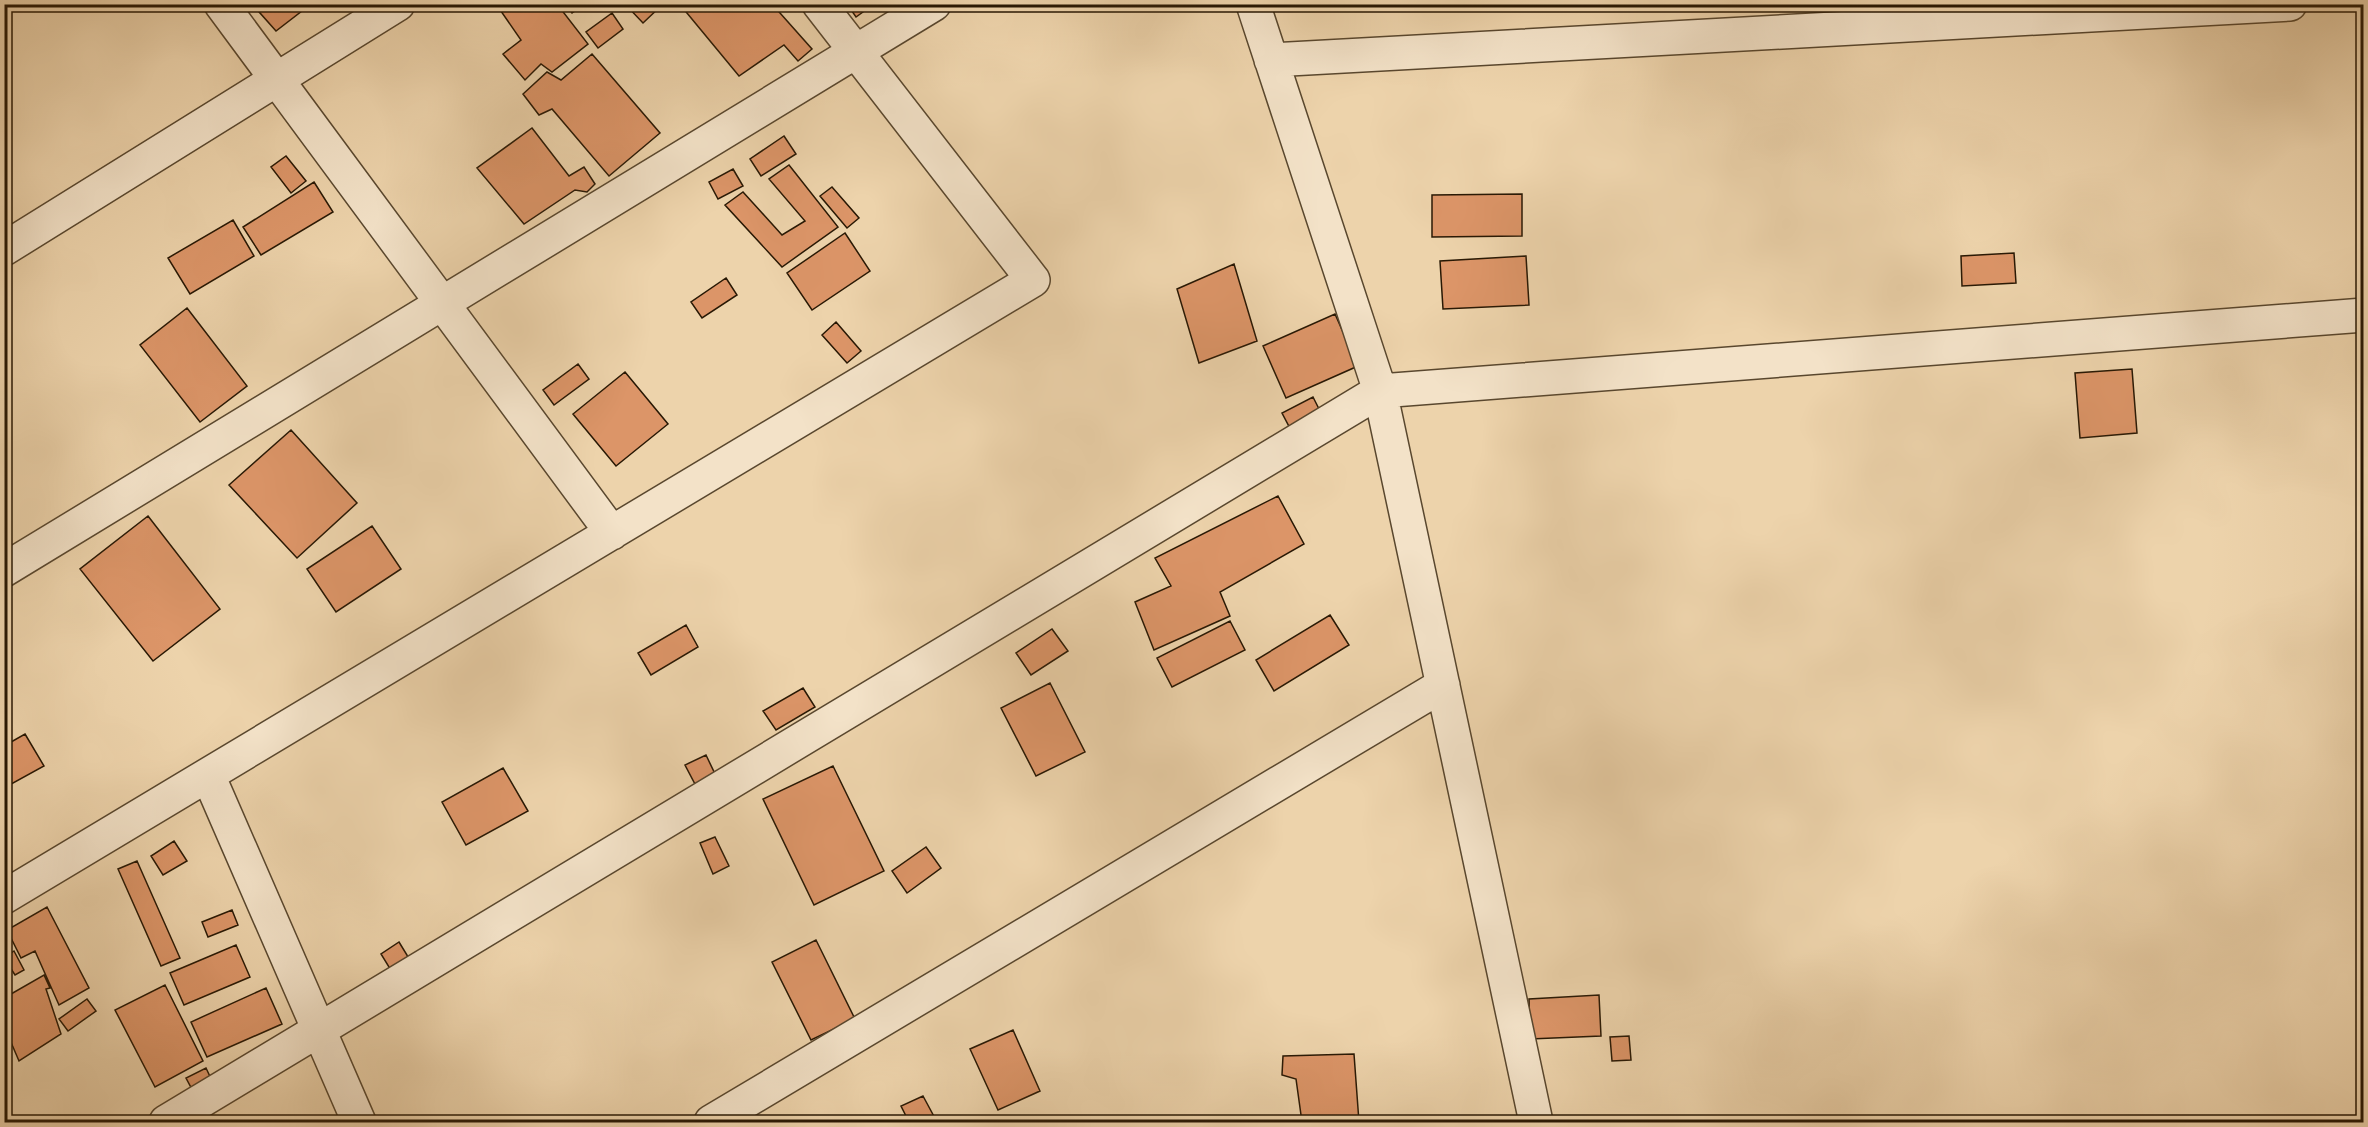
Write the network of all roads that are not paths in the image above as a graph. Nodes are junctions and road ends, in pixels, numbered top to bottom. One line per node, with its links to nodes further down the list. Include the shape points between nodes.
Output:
1 (221, 4): 9 (street)
2 (398, 4): 9 (street)
3 (819, 4): 7 (street)
4 (934, 4): 7 (street)
5 (1253, 4): 8 (street)
6 (2290, 4): 8 (street)
7 (856, 52): 11 (street); 14 (street, via 1033,280)
8 (1271, 60): 13 (street)
9 (277, 80): 10 (street); 11 (street)
10 (4, 249)
11 (442, 304): 14 (street); 15 (street)
12 (2364, 315): 13 (street)
13 (1380, 391): 16 (street); 19 (street)
14 (612, 533): 17 (street)
15 (4, 570)
16 (1443, 685): 22 (street); 23 (street)
17 (208, 775): 18 (street); 19 (street)
18 (4, 897)
19 (319, 1031): 20 (street); 21 (street)
20 (166, 1122)
21 (359, 1122)
22 (711, 1122)
23 (1536, 1122)

